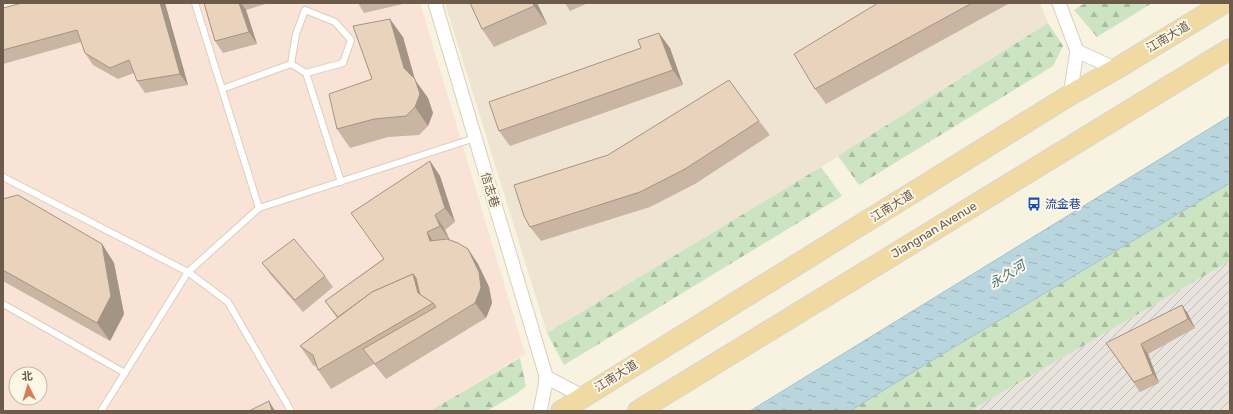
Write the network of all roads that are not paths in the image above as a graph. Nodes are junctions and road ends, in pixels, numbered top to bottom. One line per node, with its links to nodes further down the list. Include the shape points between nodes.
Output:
1 (195, 3): 12 (lane)
2 (302, 3): 6 (lane)
3 (435, 3): 14 (street, 信志巷)
4 (1059, 3): 8 (street)
5 (1224, 3): 10 (main road, 江南大道)
6 (305, 10): 9 (lane, via 296,34); 11 (lane, via 335,22 351,40 343,63)
7 (1230, 49): 27 (main road, Jiangnan Avenue)
8 (1077, 51): 10 (street); 13 (street)
9 (291, 64): 11 (lane); 12 (lane)
10 (1116, 69): 13 (main road, 江南大道)
11 (306, 73): 16 (lane)
12 (222, 89): 17 (lane)
13 (1070, 95): 22 (main road, 江南大道)
14 (475, 138): 16 (lane); 21 (street, 信志巷)
15 (3, 176): 18 (lane)
16 (341, 182): 17 (lane)
17 (259, 208): 18 (lane)
18 (188, 272): 20 (lane); 24 (lane, via 228,302)
19 (3, 304): 20 (lane)
20 (125, 373): 23 (lane)
21 (546, 378): 22 (street); 25 (street, 信志巷)
22 (584, 396): 26 (main road, 江南大道)
23 (101, 411)
24 (291, 411)
25 (540, 411)
26 (560, 411)
27 (638, 411)

